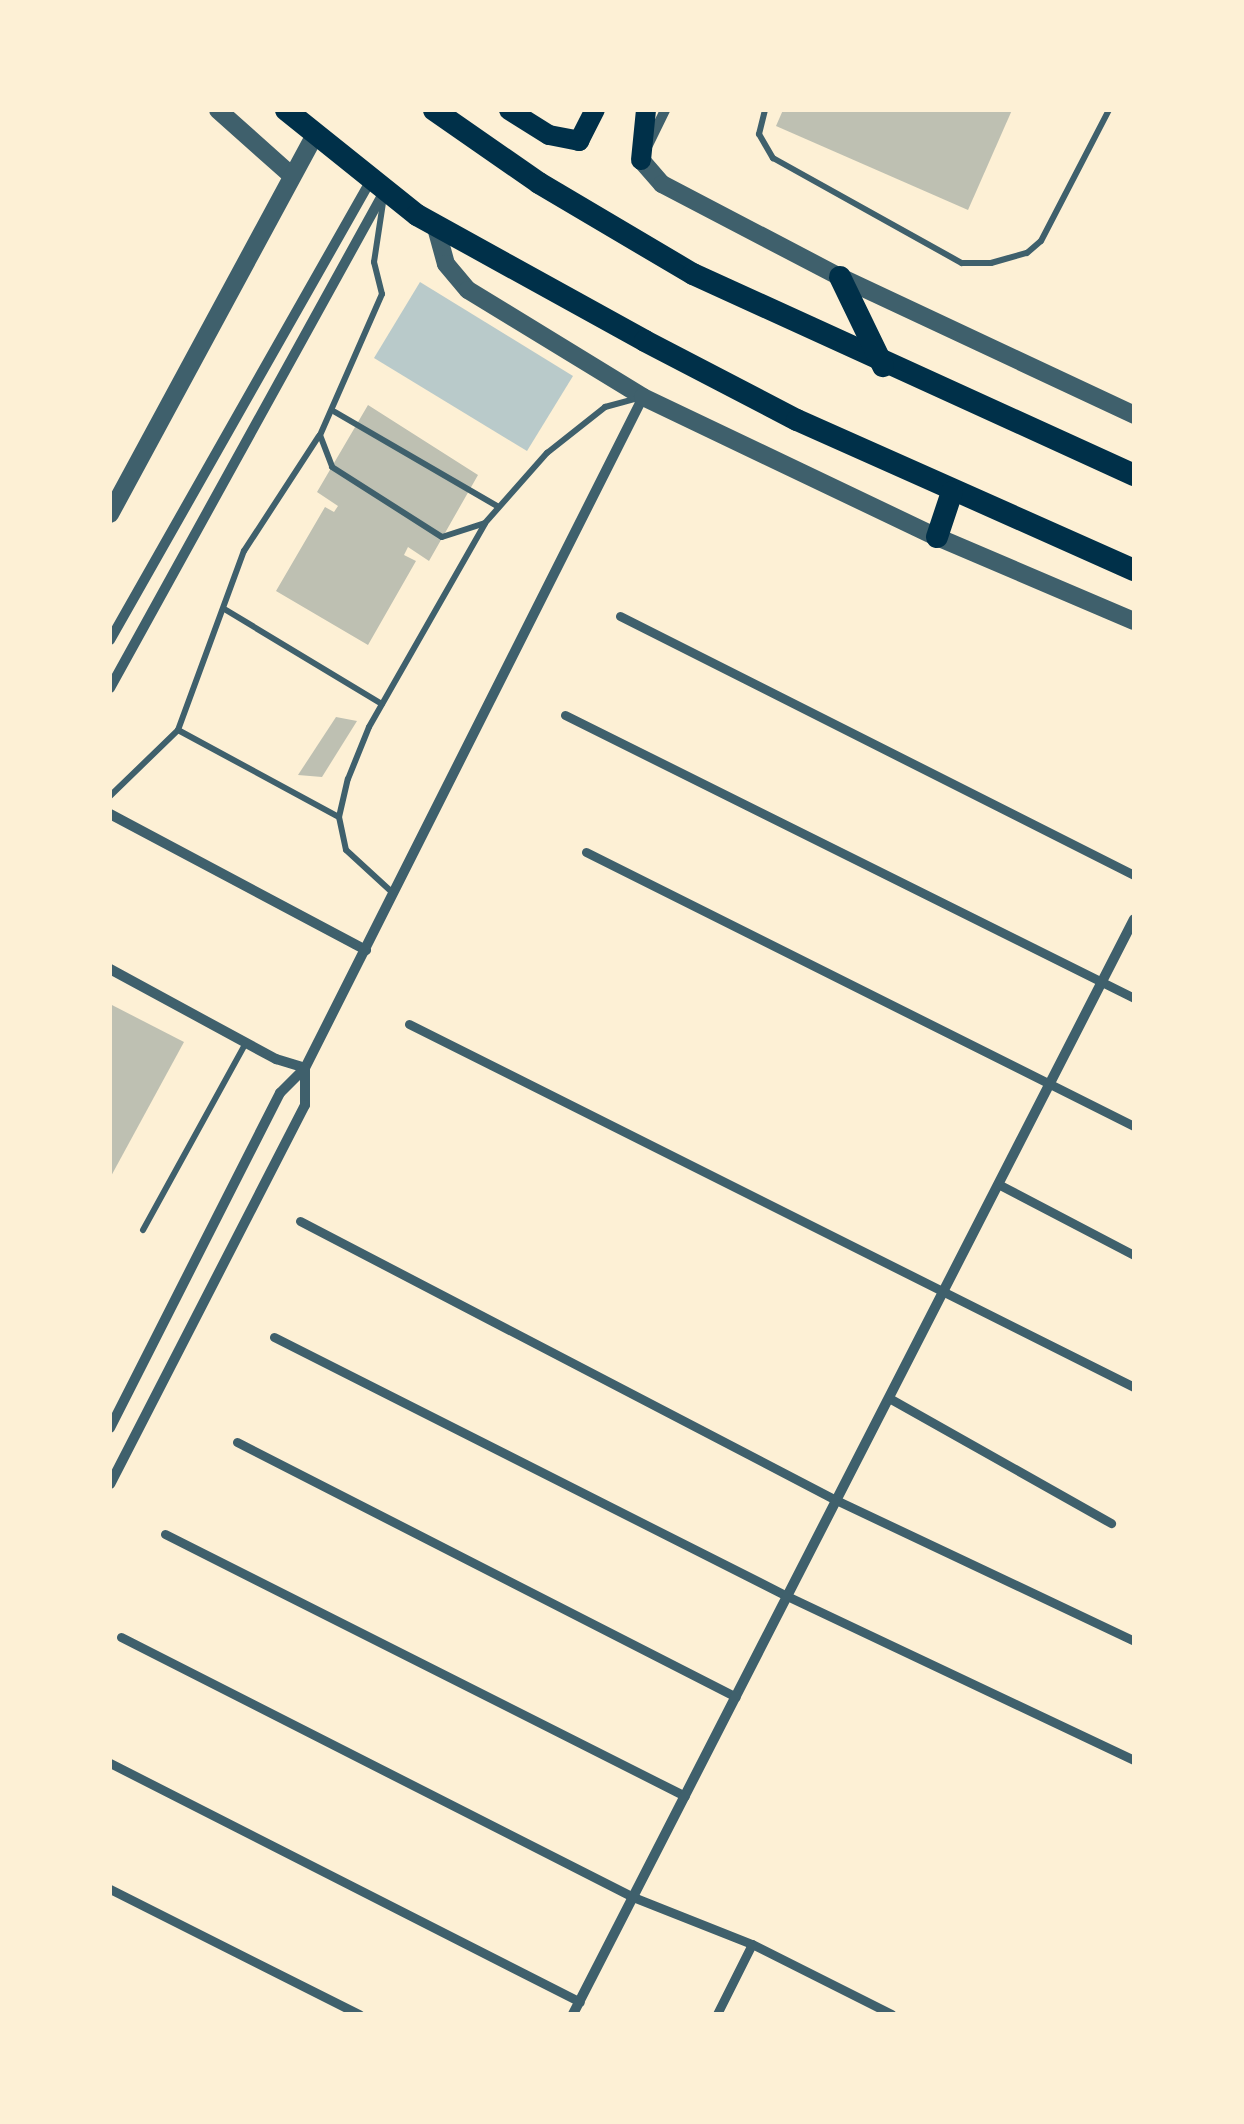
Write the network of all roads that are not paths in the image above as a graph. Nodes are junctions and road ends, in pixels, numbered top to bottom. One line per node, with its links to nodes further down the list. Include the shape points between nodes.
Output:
1 (218, 110): 13 (street)
2 (286, 110): 11 (highway)
3 (434, 110): 10 (highway)
4 (509, 110): 5 (main road, via 550,136 579,141)
5 (596, 110)
6 (646, 110): 12 (main road)
7 (666, 110): 12 (street)
8 (764, 110): 9 (lane, via 759,134 773,158 962,263 991,263 1027,254 1042,241)
9 (1109, 110)
10 (464, 118): 17 (highway, via 693,274)
11 (315, 135): 13 (street); 14 (highway)
12 (641, 160): 16 (street, via 662,184)
13 (292, 176): 25 (street)
14 (378, 184): 15 (highway); 19 (lane, via 374,262 382,294); 32 (street); 33 (street)
15 (435, 224): 18 (street, via 446,264 468,290); 23 (highway, via 720,382)
16 (840, 278): 17 (highway); 20 (street)
17 (884, 366): 22 (highway)
18 (643, 397): 24 (lane, via 605,407 547,453); 27 (street); 42 (street)
19 (335, 412): 21 (lane); 24 (lane)
20 (1134, 414)
21 (320, 435): 26 (lane, via 326,462 442,537); 29 (lane, via 244,552)
22 (1134, 475)
23 (952, 492): 27 (highway); 28 (highway)
24 (497, 506): 26 (lane)
25 (110, 514)
26 (486, 523): 34 (lane)
27 (937, 537): 31 (street)
28 (1134, 567)
29 (226, 610): 34 (lane); 36 (lane)
30 (620, 616): 41 (street)
31 (1134, 621)
32 (110, 640)
33 (110, 688)
34 (382, 704): 39 (lane, via 348,779)
35 (565, 715): 46 (street)
36 (178, 730): 37 (lane); 39 (lane)
37 (110, 796)
38 (110, 814): 44 (street)
39 (339, 817): 42 (lane, via 346,850)
40 (586, 852): 51 (street)
41 (1134, 876)
42 (394, 895): 44 (street)
43 (1134, 919): 46 (street)
44 (366, 950): 50 (street)
45 (110, 969): 49 (street)
46 (1102, 981): 47 (street); 51 (street)
47 (1134, 998)
48 (409, 1024): 57 (street)
49 (246, 1043): 50 (street); 55 (lane)
50 (305, 1068): 61 (street, via 280,1092); 63 (street, via 305,1105)
51 (1050, 1082): 52 (street); 53 (street)
52 (1134, 1126)
53 (998, 1184): 56 (street); 57 (street)
54 (300, 1221): 64 (street)
55 (143, 1230)
56 (1134, 1255)
57 (942, 1292): 59 (street); 60 (street)
58 (274, 1337): 67 (street)
59 (1134, 1387)
60 (889, 1398): 64 (street); 65 (street)
61 (110, 1428)
62 (237, 1442): 70 (street)
63 (110, 1484)
64 (836, 1500): 67 (street); 69 (street)
65 (1111, 1523)
66 (166, 1534): 73 (street)
67 (787, 1596): 70 (street); 71 (street)
68 (121, 1636): 75 (street)
69 (1134, 1641)
70 (736, 1697): 73 (street)
71 (1134, 1760)
72 (110, 1763): 77 (street)
73 (685, 1796): 75 (street)
74 (110, 1889): 78 (street)
75 (633, 1897): 76 (street); 77 (street)
76 (752, 1944): 80 (street); 81 (street)
77 (580, 2002): 79 (street)
78 (359, 2014)
79 (573, 2014)
80 (717, 2014)
81 (890, 2014)

